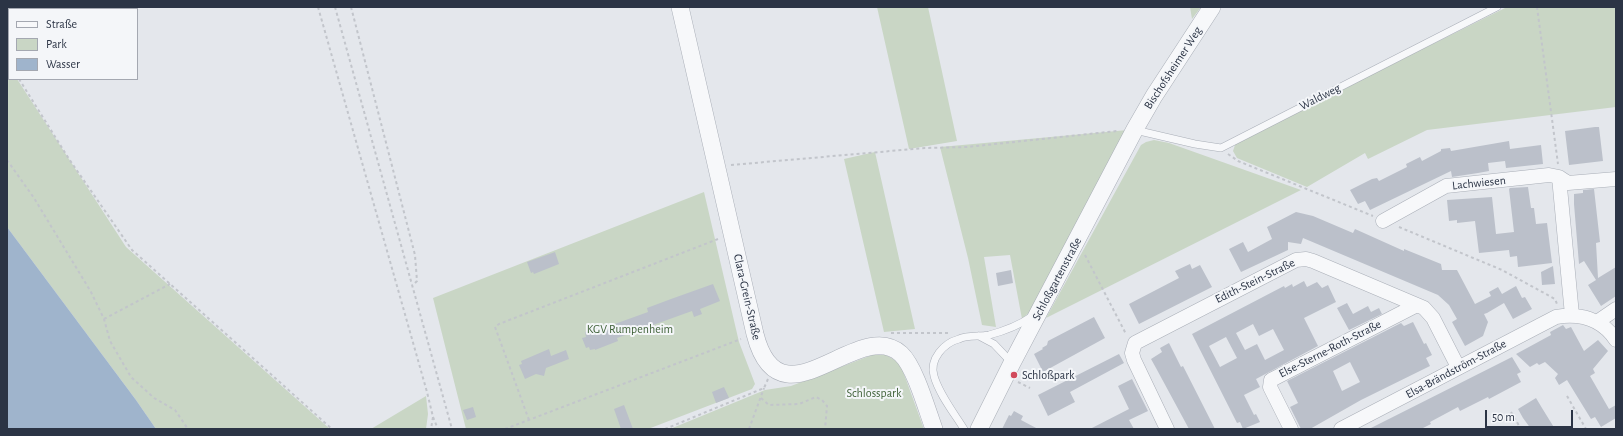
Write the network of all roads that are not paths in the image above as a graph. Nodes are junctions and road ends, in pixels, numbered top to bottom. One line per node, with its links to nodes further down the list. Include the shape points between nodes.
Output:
1 (680, 7): 18 (street, Clara-Grein-Straße, via 755,334 764,360 778,372 788,375 798,374 876,346 890,348 901,353 908,364)
2 (1212, 7): 4 (street, Bischofsheimer Weg)
3 (1497, 7): 4 (lane, Waldweg, via 1221,148)
4 (1135, 130): 11 (street, Schloßgartenstraße)
5 (1560, 177): 6 (street, Lachwiesen, via 1568,183); 8 (street, Lachwiesen, via 1446,186); 12 (street)
6 (1612, 179): 7 (street, Lachwiesen)
7 (1616, 192)
8 (1383, 221)
9 (1417, 305): 17 (street, Edith-Stein-Straße, via 1430,314); 21 (street, Edith-Stein-Straße, via 1306,259 1296,260 1140,340 1133,347 1134,360); 22 (street, Else-Sterne-Roth-Straße, via 1271,380 1270,387)
10 (1616, 309): 13 (street)
11 (1040, 311): 14 (lane, via 1018,325); 16 (street, Schloßgartenstraße)
12 (1572, 315): 13 (street); 17 (street, Elsa-Brändström-Straße, via 1547,321)
13 (1597, 322): 15 (street)
14 (979, 336): 16 (lane, via 997,346); 19 (lane, via 961,338 949,344 939,353 933,364 936,383)
15 (1616, 340)
16 (1012, 363): 20 (street, Schloßgartenstraße)
17 (1458, 367): 23 (street, Elsa-Brändström-Straße)
18 (934, 429)
19 (964, 429)
20 (979, 429)
21 (1167, 429)
22 (1291, 429)
23 (1341, 429)

